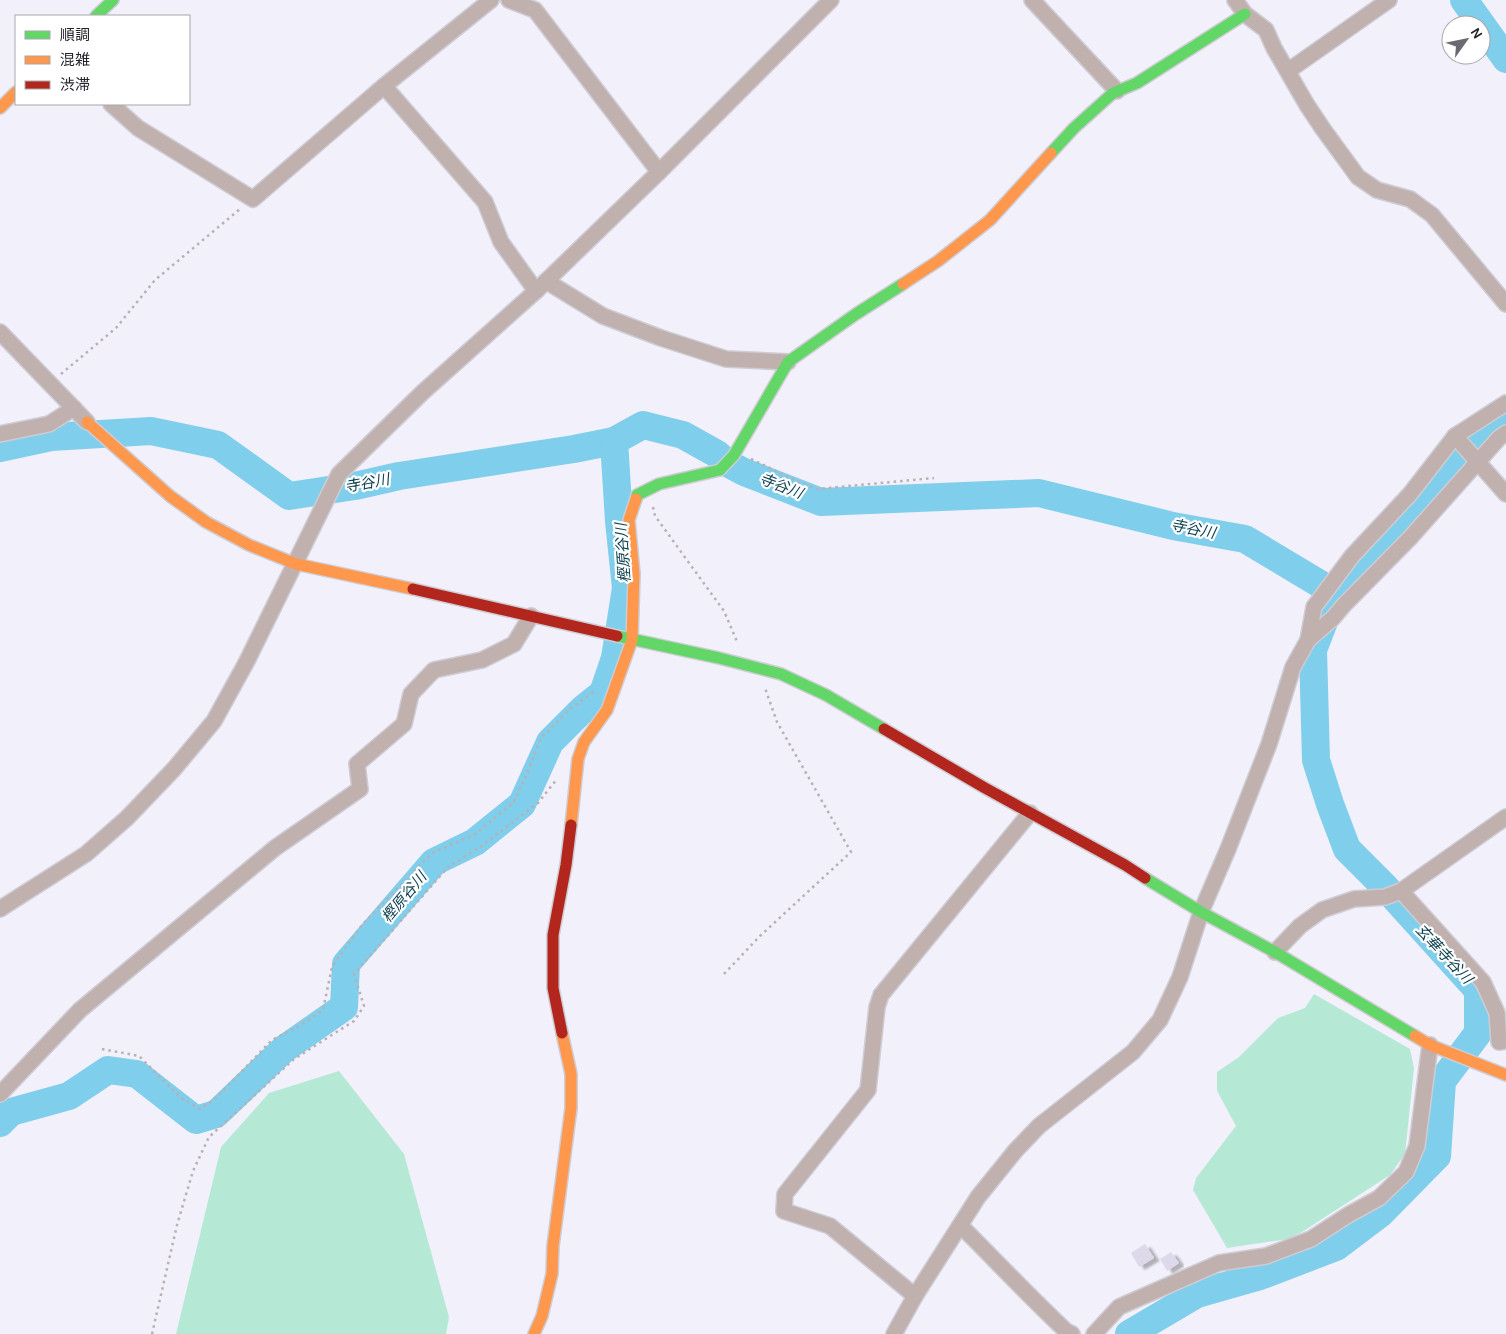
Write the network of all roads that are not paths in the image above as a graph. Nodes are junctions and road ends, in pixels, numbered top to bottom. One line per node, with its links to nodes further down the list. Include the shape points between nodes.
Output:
1 (113, 0): 9 (street)
2 (491, 0): 11 (street)
3 (508, 0): 16 (street, via 535,10)
4 (830, 0): 16 (street)
5 (1032, 0): 12 (street)
6 (1235, 0): 8 (street)
7 (1390, 0): 10 (street)
8 (1245, 14): 10 (street, via 1266,30); 12 (street, via 1137,83)
9 (97, 15)
10 (1288, 71): 18 (street, via 1323,130 1358,177 1377,190 1410,198 1432,215)
11 (384, 86): 14 (street, via 253,199 138,128); 17 (street, via 485,202 501,242)
12 (1117, 91): 20 (street, via 1074,128 990,220 938,261)
13 (15, 93): 15 (street)
14 (112, 105)
15 (0, 108)
16 (659, 172): 17 (street)
17 (541, 286): 20 (street, via 603,316 726,359); 29 (street, via 423,392 339,474)
18 (1506, 304)
19 (0, 332): 22 (street)
20 (788, 362): 31 (street, via 735,453 720,470 659,484 637,495 629,520 634,574)
21 (1506, 403): 26 (street)
22 (74, 408): 23 (street); 25 (street, via 49,424)
23 (87, 422): 29 (street, via 170,496 206,522 249,545)
24 (1506, 433): 27 (street)
25 (0, 434)
26 (1455, 436): 27 (street); 32 (street, via 1410,494 1327,588 1314,607)
27 (1477, 461): 28 (street); 32 (street, via 1410,538)
28 (1506, 494)
29 (296, 564): 30 (street); 36 (street, via 214,721 174,769 127,818 86,854)
30 (531, 616): 31 (street); 42 (street, via 514,644 482,660 434,670 412,694 404,724 357,764 360,789 275,848 80,1010)
31 (632, 640): 33 (street, via 780,674 826,695); 45 (street, via 607,710 584,742 578,759 566,864 553,936 553,988 571,1074 571,1108 552,1274)
32 (1308, 640): 37 (street, via 1293,667 1269,744)
33 (1030, 813): 37 (street, via 1125,865); 44 (street, via 881,995 868,1090 785,1194 784,1211 830,1226)
34 (1506, 818): 35 (street)
35 (1401, 891): 38 (street, via 1384,897 1354,899 1322,910 1300,926); 39 (street, via 1483,982 1498,1014 1499,1042)
36 (0, 909)
37 (1201, 912): 38 (street); 43 (street, via 1180,977 1160,1020 1133,1052 1039,1126 978,1197)
38 (1275, 952): 40 (street)
39 (1506, 1041)
40 (1430, 1046): 41 (street); 48 (street, via 1417,1146 1406,1172 1379,1198 1310,1239 1266,1256 1219,1263 1127,1303)
41 (1506, 1075)
42 (0, 1094)
43 (961, 1226): 44 (street); 47 (street, via 1029,1296)
44 (915, 1296): 46 (street)
45 (534, 1334)
46 (894, 1334)
47 (1072, 1334)
48 (1094, 1334)

